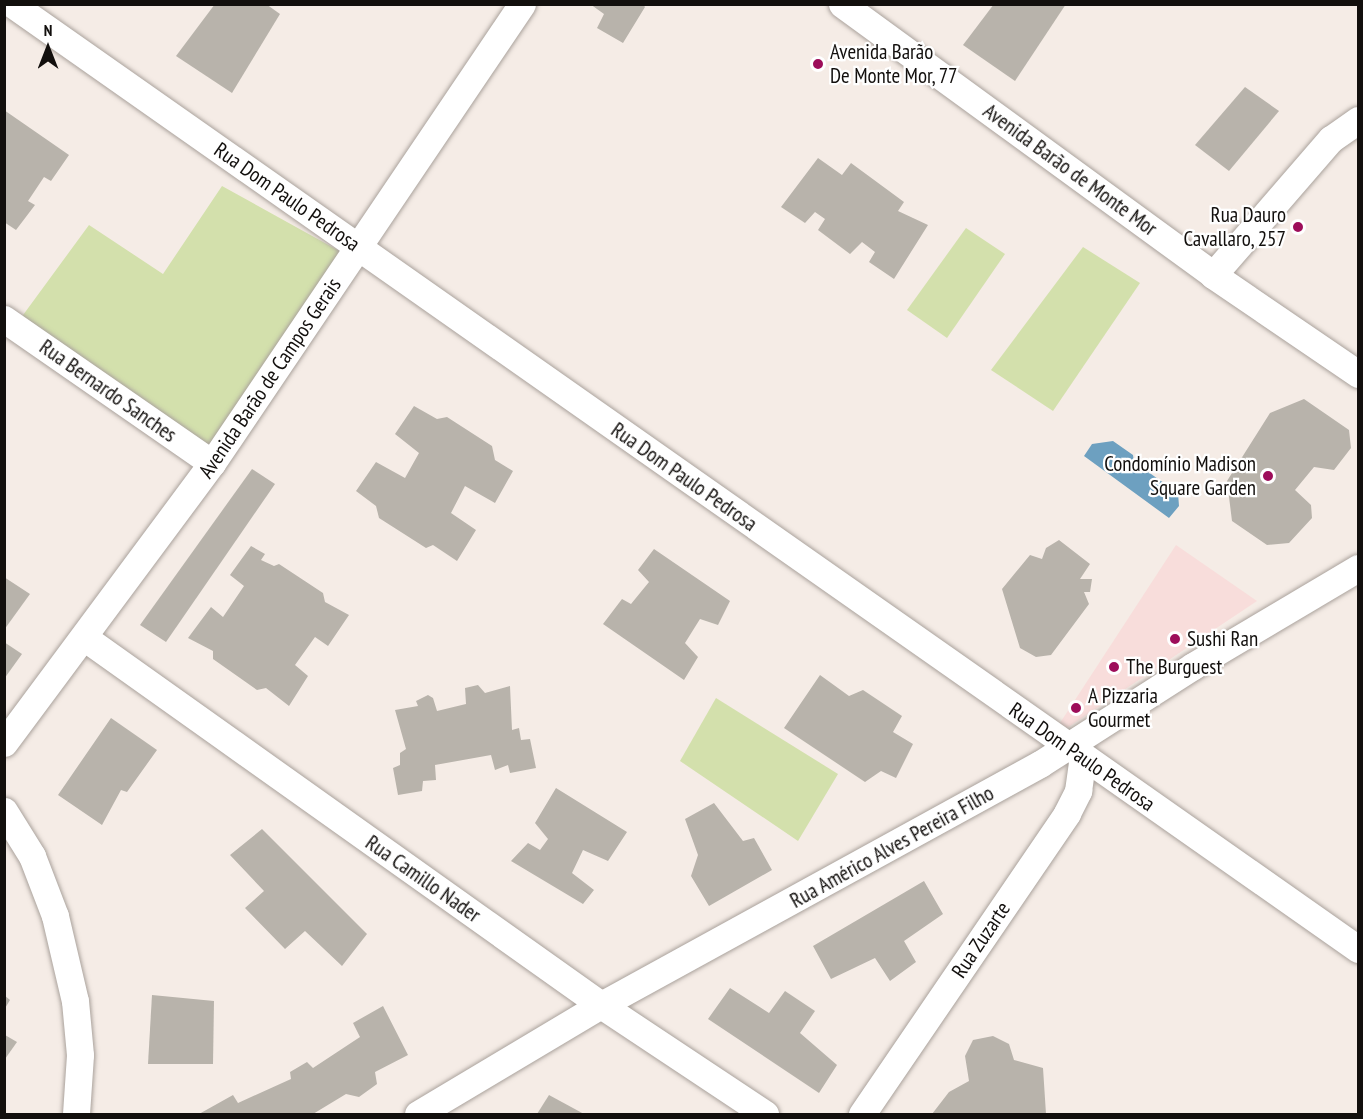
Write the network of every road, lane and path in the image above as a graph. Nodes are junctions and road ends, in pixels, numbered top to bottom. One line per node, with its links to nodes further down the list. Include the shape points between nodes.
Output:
1 (522, 4): 5 (street, Avenida Barão de Campos Gerais)
2 (842, 4): 6 (street, Avenida Barão de Monte Mor)
3 (21, 7): 5 (street, Rua Dom Paulo Pedrosa)
4 (1359, 120): 6 (street, via 1331,139)
5 (359, 247): 9 (street, Avenida Barão de Campos Gerais); 13 (street, Rua Dom Paulo Pedrosa)
6 (1214, 275): 8 (street, Avenida Barão de Monte Mor)
7 (4, 319): 9 (street, Rua Bernardo Sanches)
8 (1359, 374)
9 (212, 463): 11 (street, Avenida Barão de Campos Gerais)
10 (1359, 568): 13 (street, Rua Américo Alves Pereira Filho, via 1151,692)
11 (85, 638): 12 (street, Avenida Barão de Campos Gerais); 16 (street, Rua Camillo Nader)
12 (4, 743)
13 (1076, 752): 15 (street, Rua Dom Paulo Pedrosa); 16 (street, Rua Américo Alves Pereira Filho); 20 (street, Rua Zuzarte, via 1078,790 1068,813)
14 (4, 811): 17 (street, via 32,856 55,916 75,1000 80,1055)
15 (1359, 949)
16 (601, 1005): 18 (street, Rua Américo Alves Pereira Filho); 19 (street, Rua Camillo Nader)
17 (76, 1114)
18 (418, 1114)
19 (765, 1114)
20 (862, 1114)

